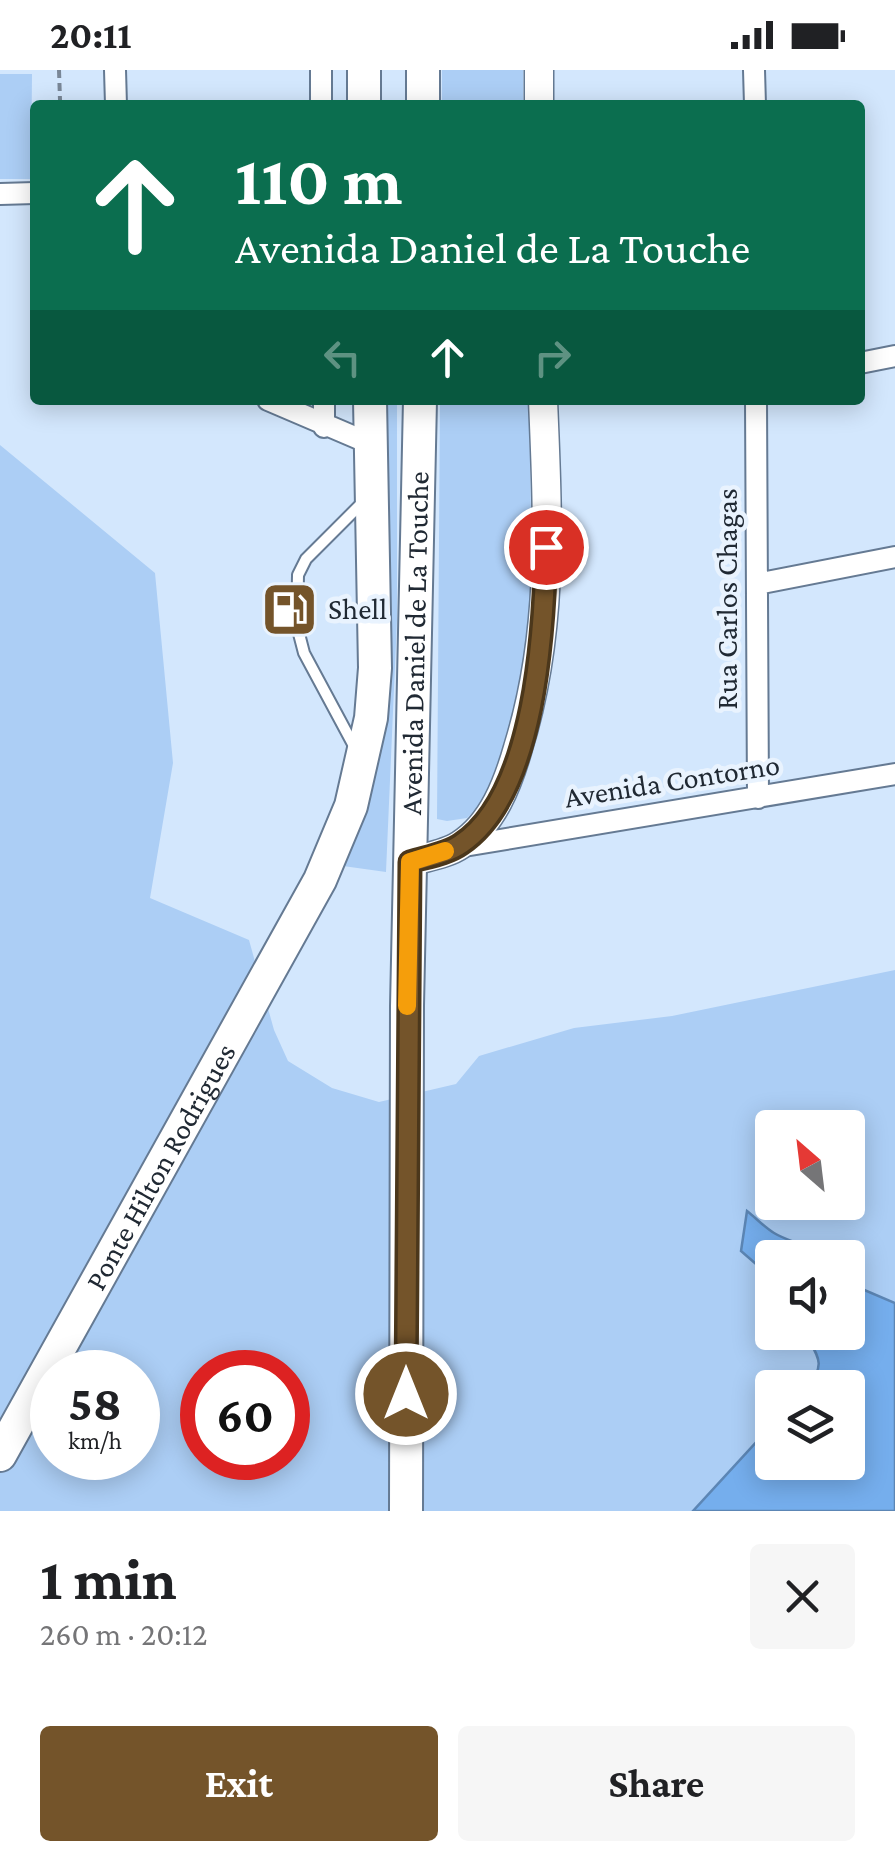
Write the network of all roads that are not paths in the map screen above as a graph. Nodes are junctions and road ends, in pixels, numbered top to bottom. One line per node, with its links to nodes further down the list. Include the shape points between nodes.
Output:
1 (115, 70): 7 (street)
2 (321, 70): 8 (street)
3 (364, 70): 9 (main road)
4 (422, 70): 10 (main road)
5 (539, 70): 11 (street)
6 (754, 70): 12 (street)
7 (116, 100)
8 (321, 100)
9 (364, 100)
10 (422, 100)
11 (539, 100)
12 (754, 100)
13 (30, 193): 14 (street)
14 (0, 194)
15 (895, 356): 16 (street)
16 (865, 361)
17 (279, 405): 23 (street)
18 (324, 405): 23 (street)
19 (370, 405): 24 (main road, Avenida Daniel de La Touche)
20 (420, 405): 32 (main road, Avenida Daniel de La Touche)
21 (543, 405): 31 (street, via 548,510 540,665 511,774 485,820)
22 (756, 405): 27 (street, Rua Carlos Chagas)
23 (324, 426): 24 (street)
24 (371, 444): 25 (main road, Avenida Daniel de La Touche)
25 (373, 493): 28 (main road, Avenida Daniel de La Touche, via 375,668); 28 (lane, via 298,575 304,653)
26 (895, 557): 27 (street)
27 (757, 584): 30 (street, Rua Carlos Chagas)
28 (363, 763): 33 (main road, Avenida Daniel de La Touche)
29 (895, 774): 30 (street, Avenida Contorno)
30 (758, 798): 31 (street, Avenida Contorno)
31 (458, 846): 32 (street)
32 (410, 862): 35 (main road, Avenida Daniel de La Touche)
33 (320, 880): 34 (main road, Ponte Hilton Rodrigues)
34 (0, 1454)
35 (406, 1511)

